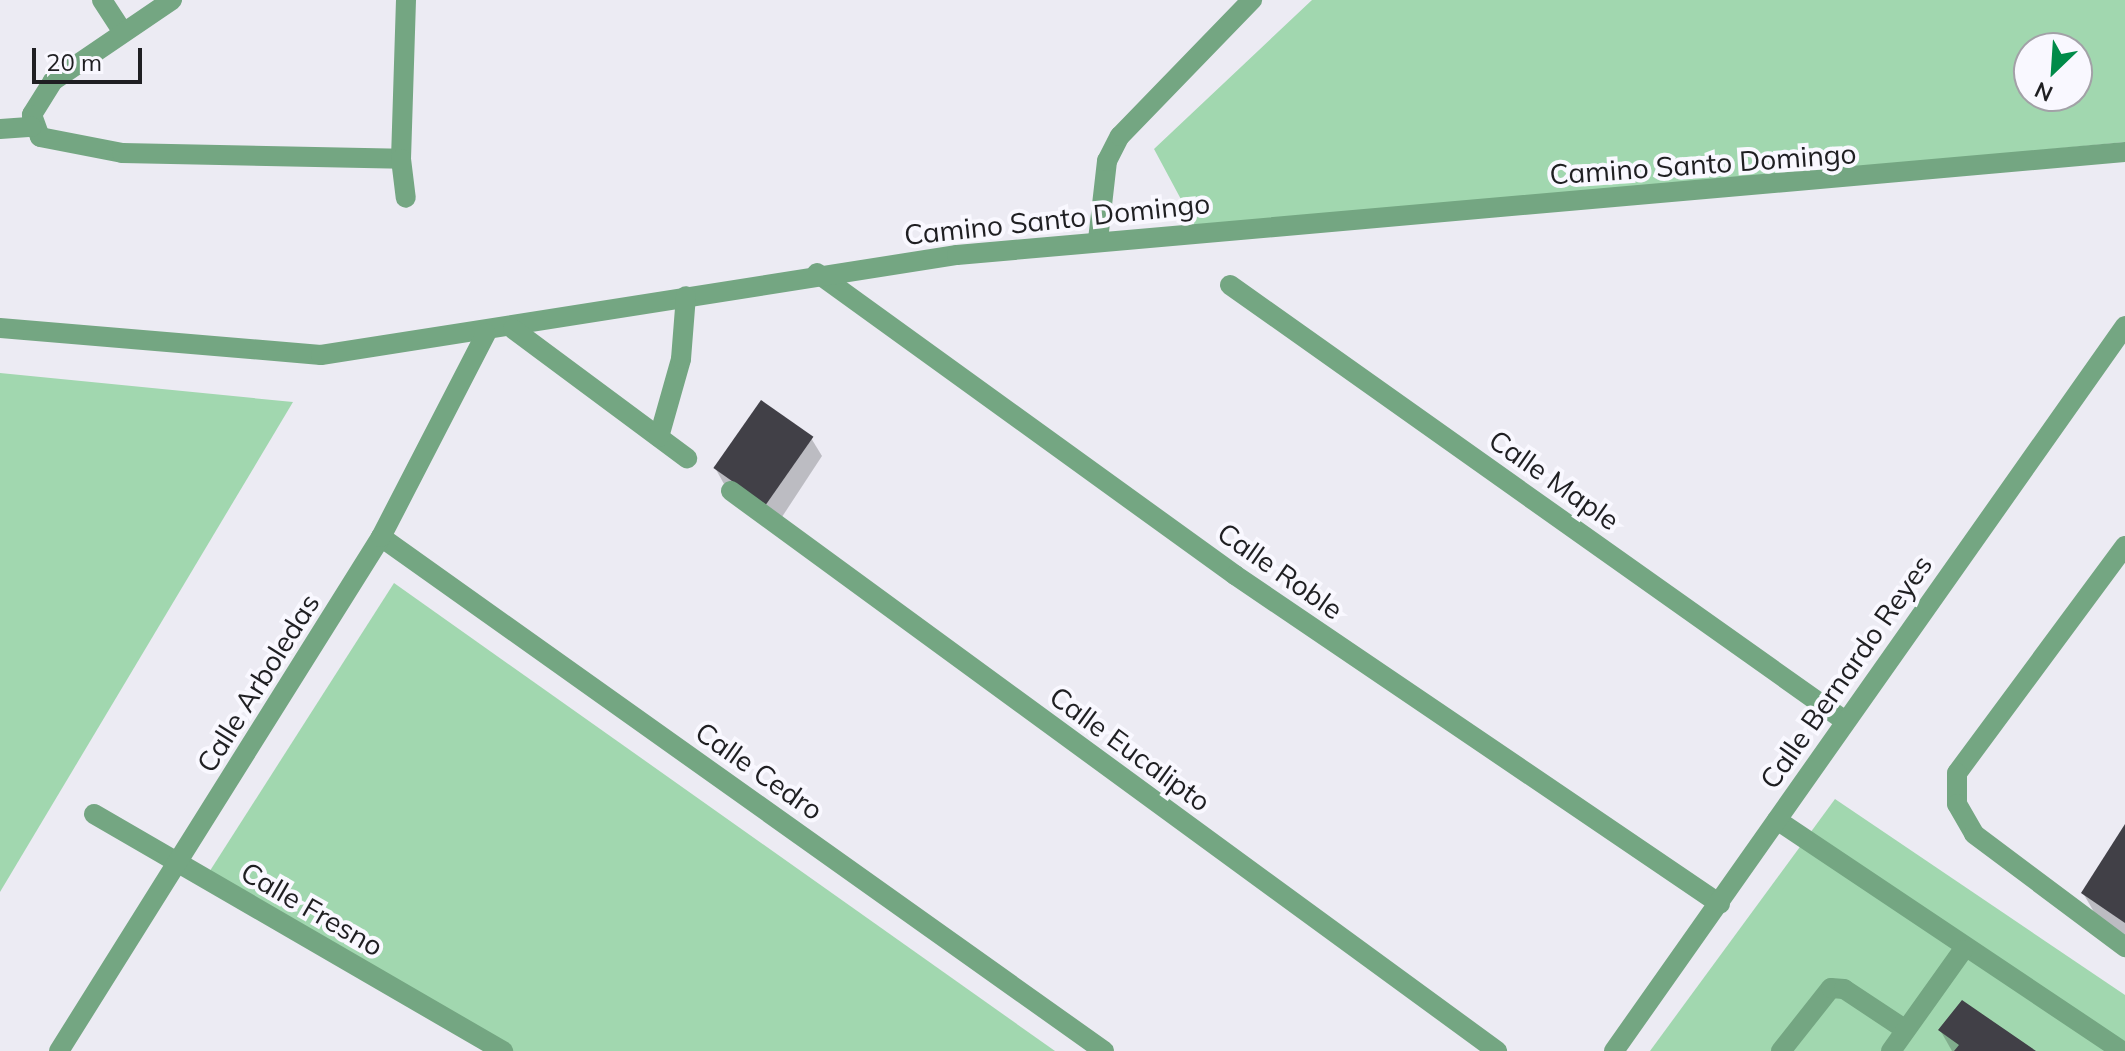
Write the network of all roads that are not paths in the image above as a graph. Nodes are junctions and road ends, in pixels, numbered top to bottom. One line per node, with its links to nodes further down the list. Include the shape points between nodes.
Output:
1 (102, 0): 5 (street)
2 (172, 0): 5 (street)
3 (406, 0): 9 (street)
4 (1252, 0): 11 (street, via 1120,136 1107,161)
5 (122, 31): 6 (street, via 39,95)
6 (32, 127): 7 (street); 9 (street, via 57,145 122,153)
7 (0, 129)
8 (2125, 152): 11 (street, Camino Santo Domingo, via 1888,178)
9 (401, 159): 10 (street)
10 (406, 198)
11 (1098, 240): 12 (street, Camino Santo Domingo)
12 (817, 273): 14 (street, Camino Santo Domingo); 28 (street, Calle Roble, via 1235,575)
13 (1230, 285): 24 (street, Calle Maple)
14 (686, 296): 17 (street, Camino Santo Domingo); 19 (street, via 681,359)
15 (2125, 326): 24 (street, Calle Bernardo Reyes)
16 (0, 328): 18 (street, Camino Santo Domingo, via 321,355)
17 (513, 329): 18 (street, Camino Santo Domingo); 19 (street)
18 (486, 334): 22 (street, Calle Arboledas)
19 (659, 437): 20 (street)
20 (687, 458)
21 (731, 491): 35 (street, Calle Eucalipto)
22 (381, 537): 27 (street, Calle Arboledas); 34 (street, Calle Cedro)
23 (2125, 546): 29 (street, via 1957,773 1957,804 1974,834)
24 (1845, 721): 26 (street, Calle Bernardo Reyes)
25 (94, 814): 27 (street, Calle Fresno)
26 (1777, 820): 28 (street, Calle Bernardo Reyes); 30 (street)
27 (176, 863): 32 (street, Calle Arboledas); 33 (street, Calle Fresno)
28 (1720, 904): 36 (street, Calle Bernardo Reyes)
29 (2125, 947)
30 (1963, 950): 31 (street); 39 (street)
31 (1906, 1030): 37 (street, via 1831,988); 38 (street)
32 (59, 1051)
33 (503, 1051)
34 (1104, 1051)
35 (1497, 1051)
36 (1614, 1051)
37 (1781, 1051)
38 (1891, 1051)
39 (2122, 1051)

